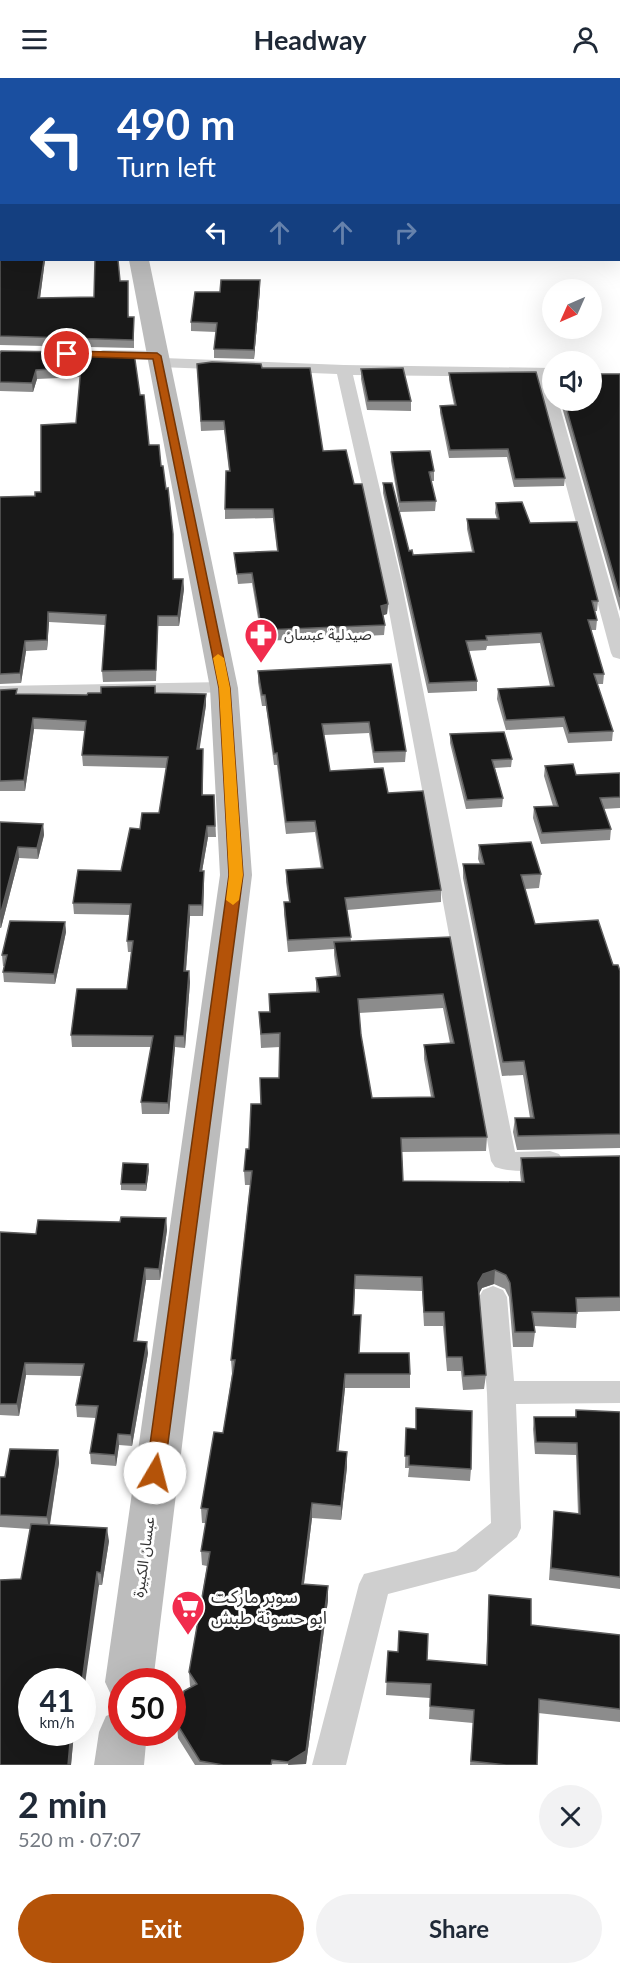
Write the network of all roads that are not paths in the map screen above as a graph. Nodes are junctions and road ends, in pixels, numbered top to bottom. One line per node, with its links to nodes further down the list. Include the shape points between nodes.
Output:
1 (139, 261): 3 (main road, عبسان الكبيرة)
2 (90, 355): 3 (street)
3 (158, 359): 4 (street); 8 (main road, عبسان الكبيرة)
4 (344, 370): 5 (street); 10 (street, via 392,579 504,1161)
5 (542, 373)
6 (558, 411): 7 (street)
7 (620, 653)
8 (224, 688): 9 (street); 14 (main road, عبسان الكبيرة, via 236,875)
9 (0, 692)
10 (574, 1160)
11 (493, 1297): 13 (street)
12 (620, 1392): 13 (street)
13 (501, 1393): 17 (street, via 506,1528 465,1562 375,1584)
14 (131, 1668)
15 (121, 1746): 16 (main road)
16 (119, 1765)
17 (329, 1765)

